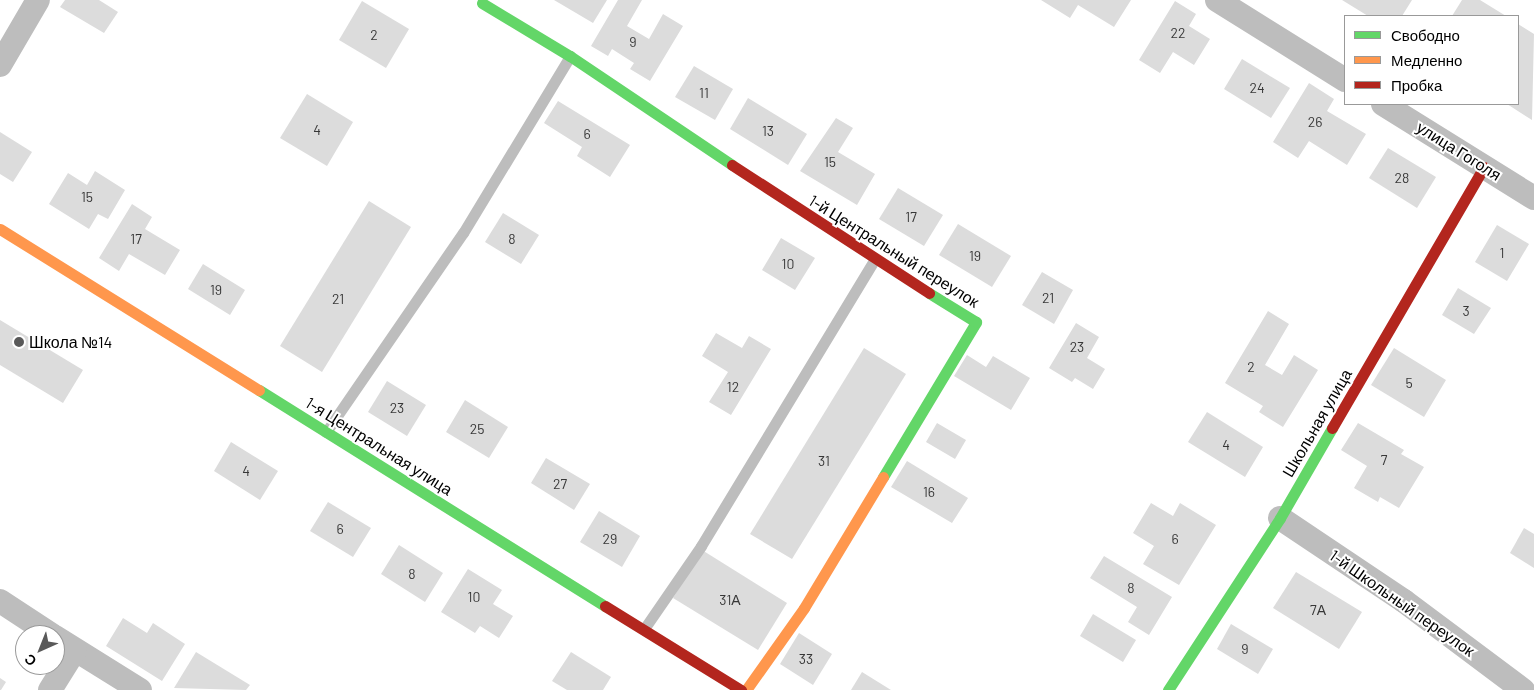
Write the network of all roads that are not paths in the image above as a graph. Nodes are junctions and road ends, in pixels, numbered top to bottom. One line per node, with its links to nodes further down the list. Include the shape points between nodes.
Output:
1 (38, 0): 5 (street)
2 (1217, 0): 6 (street)
3 (482, 3): 4 (street, 1-й Центральный переулок)
4 (570, 56): 11 (street, 1-й Центральный переулок); 12 (lane, via 463,232)
5 (0, 65)
6 (1344, 79)
7 (1385, 105): 8 (street, улица Гоголя)
8 (1484, 167): 9 (street, улица Гоголя); 13 (street, Школьная улица)
9 (1534, 198)
10 (0, 229): 12 (street, 1-я Центральная улица)
11 (874, 260): 16 (lane, via 701,546); 22 (street, 1-й Центральный переулок, via 976,322 804,608)
12 (326, 432): 16 (street, 1-я Центральная улица)
13 (1280, 518): 23 (street, Школьная улица); 24 (street, 1-й Школьный переулок, via 1404,601)
14 (0, 601): 15 (street)
15 (37, 625)
16 (644, 629): 21 (street, 1-я Центральная улица)
17 (65, 643): 18 (street)
18 (75, 650): 19 (street); 20 (street)
19 (50, 690)
20 (140, 690)
21 (741, 690)
22 (746, 690)
23 (1168, 690)
24 (1522, 690)

